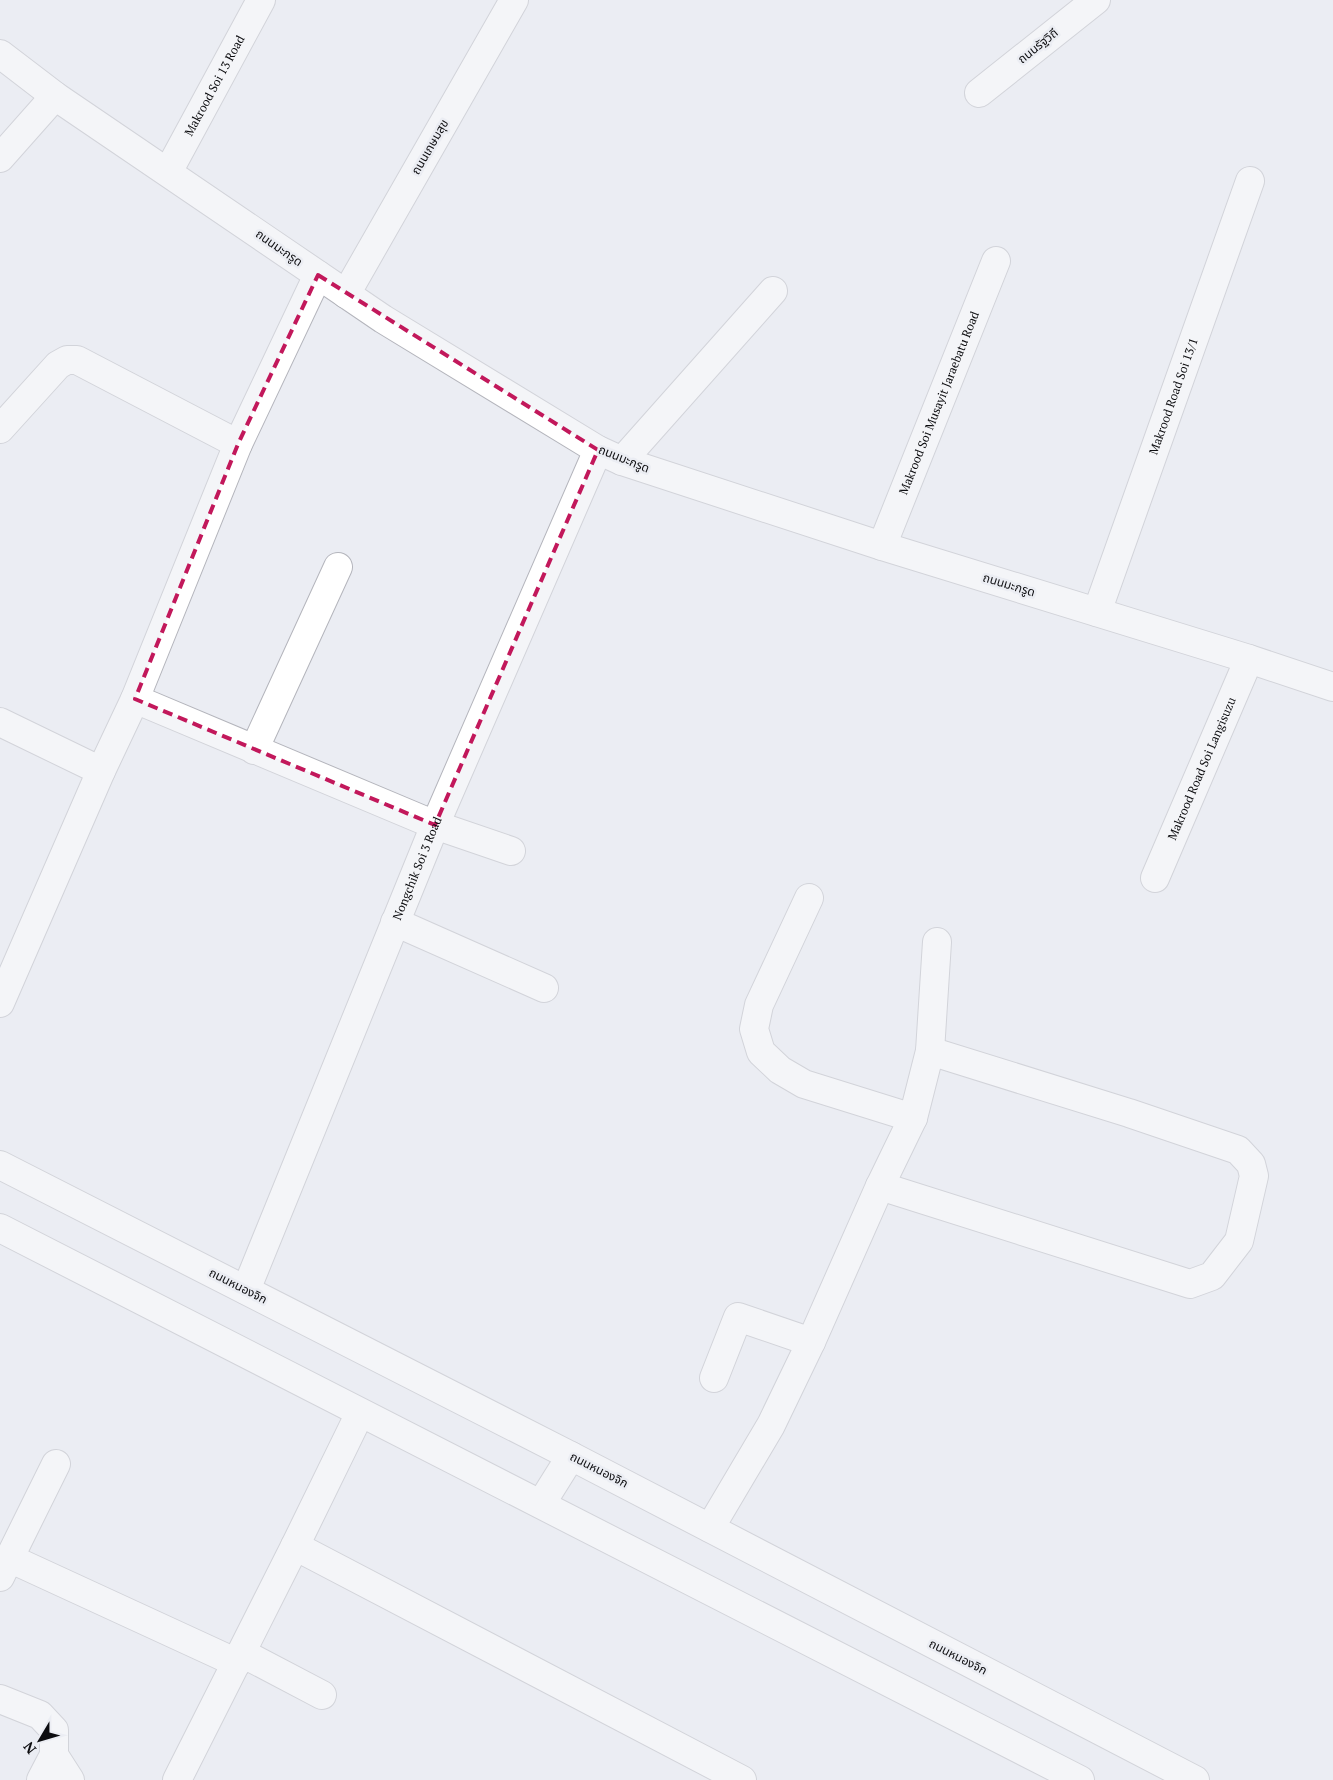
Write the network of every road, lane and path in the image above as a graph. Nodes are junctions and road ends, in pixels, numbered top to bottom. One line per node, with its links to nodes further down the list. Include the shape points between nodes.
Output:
1 (262, 0): 8 (street, Makrood Soi 13 Road)
2 (514, 0): 13 (street, ถนนเกษมสุข)
3 (1096, 0): 5 (street, ถนนรัฐวิถี)
4 (0, 54): 6 (street, ถนนมะกรูด)
5 (980, 93)
6 (56, 96): 7 (street); 8 (street, ถนนมะกรูด)
7 (0, 158)
8 (168, 172): 11 (street, ถนนมะกรูด)
9 (1250, 181): 20 (street, Makrood Road Soi 13/1)
10 (996, 261): 18 (street, Makrood Soi Musayit Jaraebatu Road)
11 (318, 275): 13 (street, ถนนมะกรูด); 15 (street)
12 (773, 291): 17 (street)
13 (346, 294): 16 (street, ถนนมะกรูด)
14 (0, 429): 15 (street, via 58,365 67,360 77,360)
15 (238, 444): 23 (street)
16 (598, 450): 17 (street, ถนนมะกรูด); 27 (street, Nongchik Soi 3 Road)
17 (622, 461): 18 (street, ถนนมะกรูด)
18 (882, 546): 20 (street, ถนนมะกรูด)
19 (338, 567): 25 (street)
20 (1097, 612): 21 (street, ถนนมะกรูด)
21 (1249, 659): 22 (street, ถนนมะกรูด); 29 (street, Makrood Road Soi Langisuzu)
22 (1333, 686)
23 (135, 699): 25 (street); 26 (street)
24 (0, 722): 26 (street)
25 (254, 750): 27 (street)
26 (101, 771): 34 (street)
27 (435, 826): 28 (street); 31 (street, Nongchik Soi 3 Road)
28 (511, 851)
29 (1155, 878)
30 (808, 898): 36 (street, via 759,1004 754,1029 761,1052 780,1070 804,1084)
31 (395, 922): 33 (street); 40 (street, Nongchik Soi 3 Road)
32 (937, 942): 35 (street)
33 (544, 988)
34 (0, 1003)
35 (930, 1051): 36 (street); 38 (street, via 1238,1150 1251,1164 1254,1176 1239,1241 1212,1276 1190,1284)
36 (913, 1118): 38 (street)
37 (0, 1165): 40 (street, ถนนหนองจิก)
38 (880, 1186): 41 (street)
39 (0, 1228): 43 (street)
40 (246, 1290): 44 (street, ถนนหนองจิก)
41 (811, 1342): 42 (street, via 738,1317); 47 (street, via 771,1425)
42 (714, 1378)
43 (360, 1412): 46 (street); 48 (street)
44 (572, 1456): 46 (street); 47 (street, ถนนหนองจิก)
45 (56, 1464): 49 (street)
46 (541, 1504): 58 (street)
47 (710, 1528): 59 (street, ถนนหนองจิก)
48 (295, 1546): 50 (street); 57 (street)
49 (5, 1568): 50 (street)
50 (239, 1658): 51 (street); 56 (street)
51 (322, 1695)
52 (0, 1699): 53 (street, via 40,1715 54,1730)
53 (54, 1755): 54 (street); 55 (street)
54 (41, 1780)
55 (70, 1780)
56 (177, 1780)
57 (742, 1780)
58 (1080, 1780)
59 (1195, 1780)

